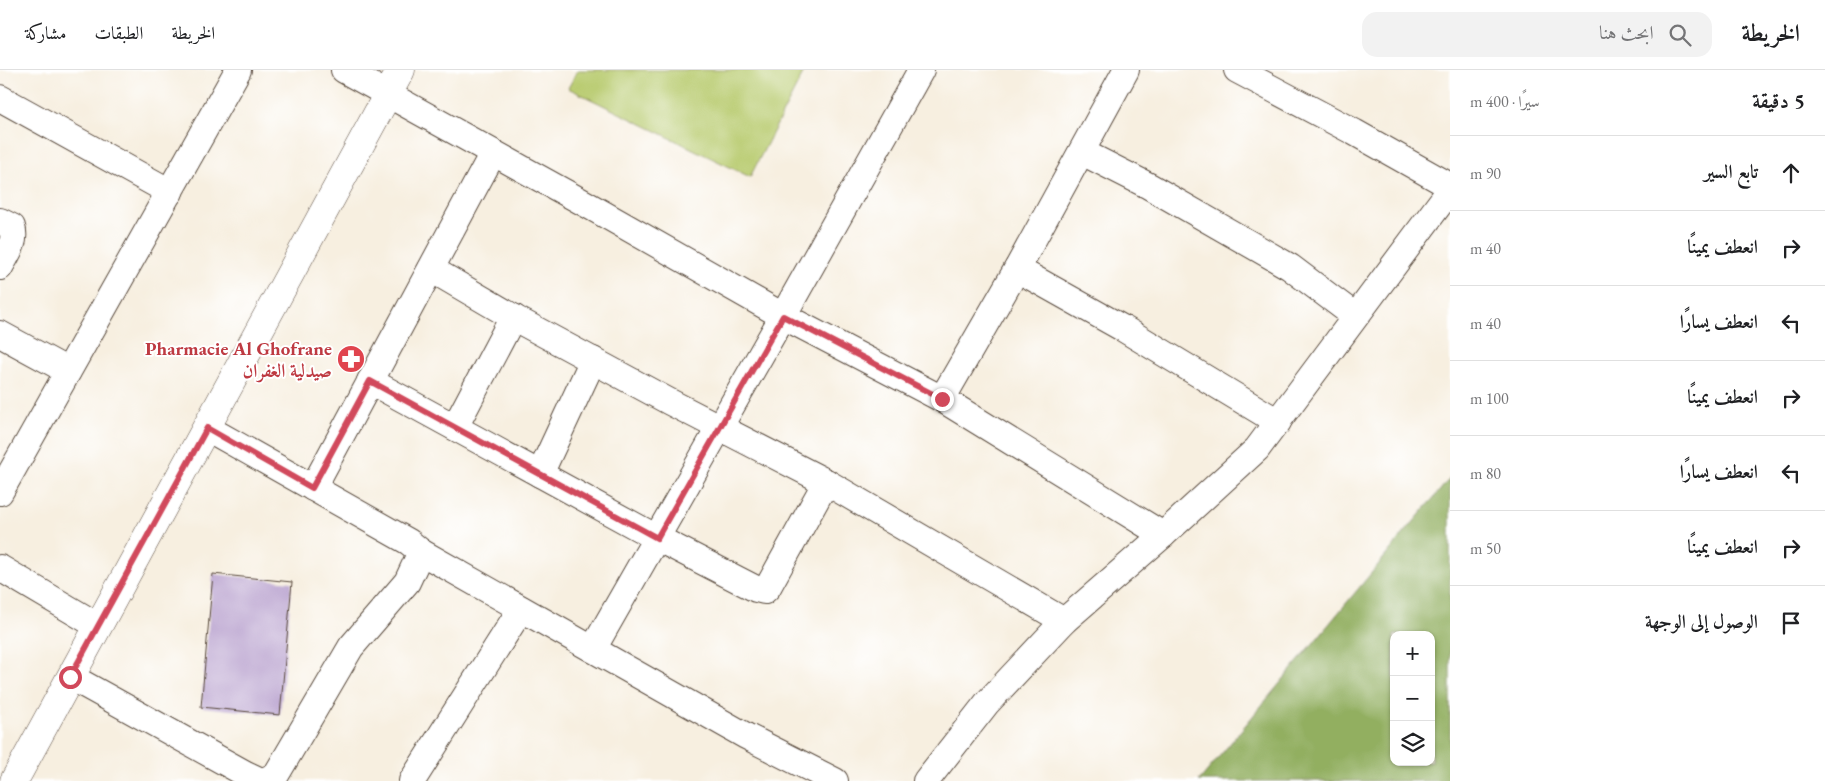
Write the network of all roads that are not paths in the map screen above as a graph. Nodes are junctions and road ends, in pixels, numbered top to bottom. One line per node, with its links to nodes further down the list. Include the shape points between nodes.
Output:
1 (238, 70): 12 (street)
2 (344, 70): 7 (street)
3 (401, 70): 7 (street)
4 (921, 70): 17 (street)
5 (1126, 70): 9 (street)
6 (1237, 70): 11 (street)
7 (388, 94): 10 (street); 27 (street)
8 (0, 98): 12 (street)
9 (1082, 152): 16 (street); 18 (street, via 1149,186 1290,267)
10 (493, 153): 15 (street); 17 (street)
11 (1450, 188): 18 (street)
12 (170, 192): 22 (street)
13 (0, 221): 14 (street, via 12,227 14,233 12,246)
14 (0, 266)
15 (430, 268): 19 (street); 23 (street)
16 (1017, 269): 24 (street); 25 (street)
17 (783, 316): 24 (street); 28 (street)
18 (1355, 316): 25 (street)
19 (513, 317): 21 (street); 26 (street)
20 (0, 334): 22 (street)
21 (593, 360): 28 (street); 29 (street)
22 (68, 371): 32 (street)
23 (370, 381): 26 (street); 31 (street)
24 (942, 399): 33 (street)
25 (1278, 422): 33 (street, via 1257,449)
26 (454, 427): 29 (street)
27 (207, 428): 31 (street); 39 (street)
28 (720, 428): 30 (street); 34 (street)
29 (540, 474): 34 (street)
30 (826, 482): 34 (street, via 764,591); 38 (street)
31 (312, 488): 35 (street, via 409,542)
32 (0, 492)
33 (1163, 535): 38 (street)
34 (657, 538): 40 (street)
35 (421, 552): 37 (street); 43 (street, via 406,582 351,647 276,775)
36 (0, 568): 39 (street)
37 (521, 609): 40 (street); 44 (street)
38 (1064, 621): 46 (street, via 988,702)
39 (98, 626): 41 (street)
40 (593, 649): 45 (street, via 746,736)
41 (70, 677): 42 (street); 43 (street)
42 (14, 781)
43 (262, 781)
44 (412, 781)
45 (835, 781)
46 (926, 781)

